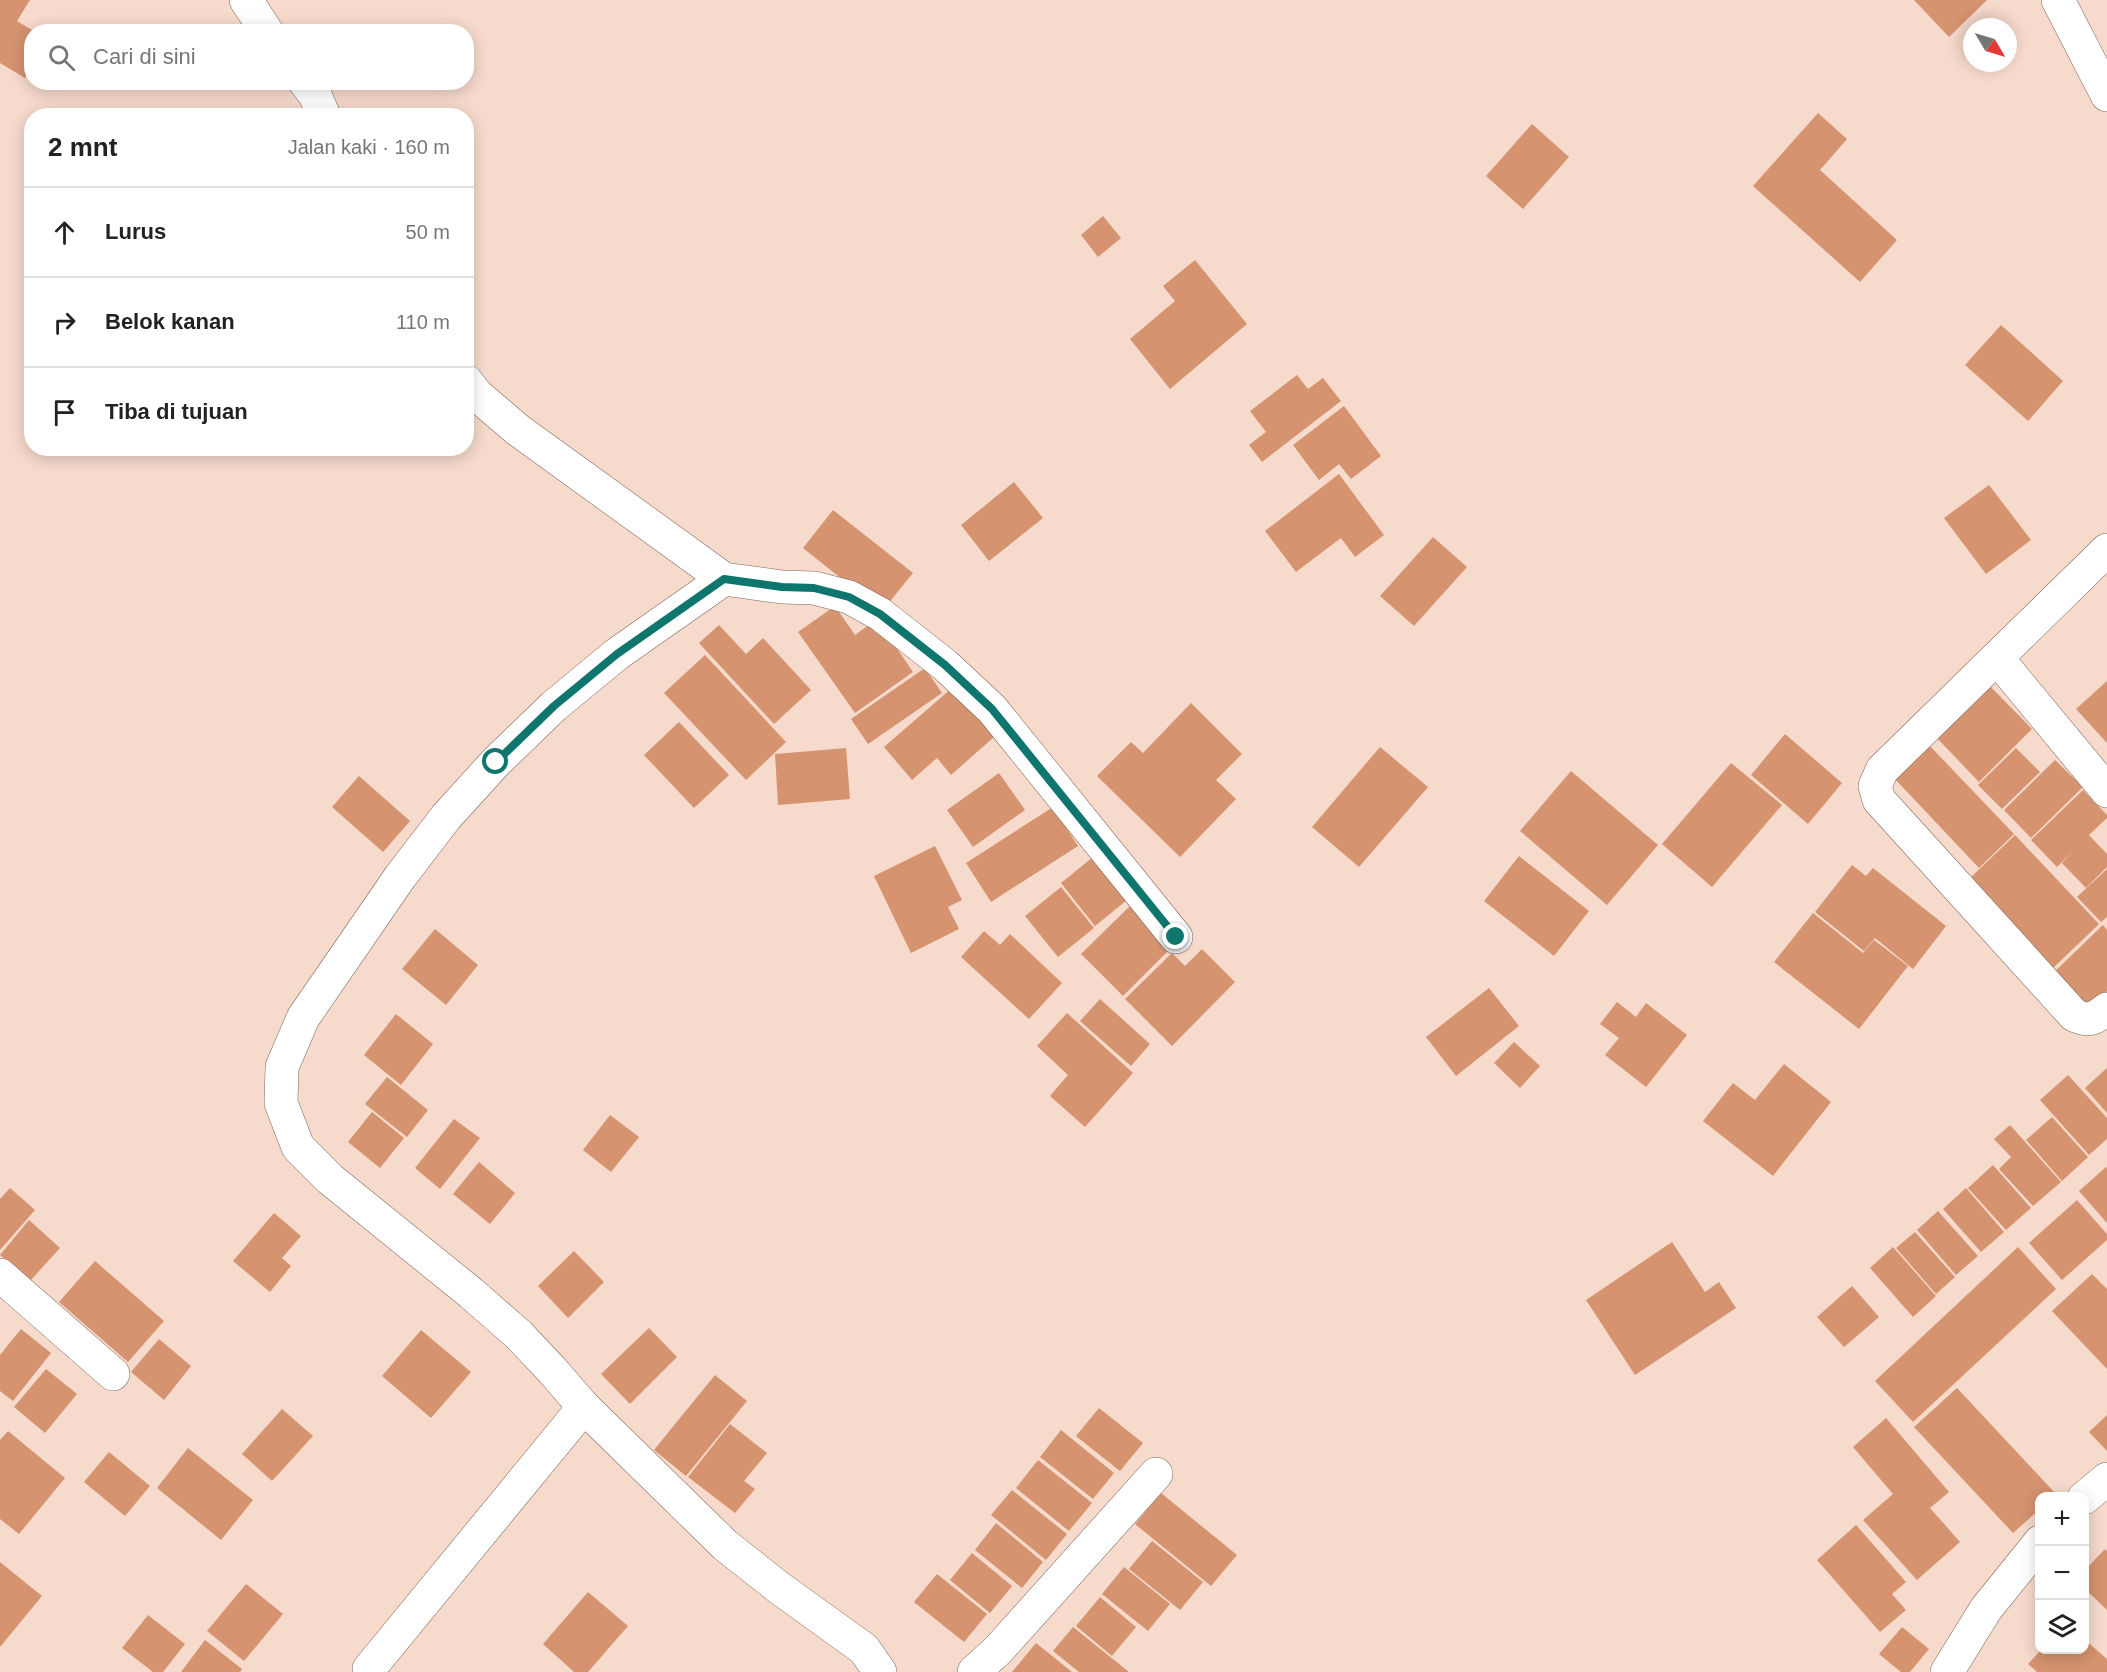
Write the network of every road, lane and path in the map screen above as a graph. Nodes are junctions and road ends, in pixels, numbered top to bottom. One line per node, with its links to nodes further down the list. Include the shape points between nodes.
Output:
1 (246, 0): 3 (street)
2 (2058, 0): 5 (street)
3 (262, 24)
4 (311, 90): 6 (street)
5 (2107, 95)
6 (321, 108)
7 (474, 391): 9 (street, via 518,430)
8 (2107, 550): 10 (street)
9 (724, 579): 12 (street, via 814,588 849,597 880,614 945,665 992,709); 16 (street, via 617,654 554,706 446,817 303,1018 282,1067 281,1103 298,1147 330,1179 519,1335)
10 (1997, 658): 11 (street); 13 (street, via 1882,770 1875,786 1879,800 2074,1015 2084,1020)
11 (2107, 790)
12 (1176, 937)
13 (2107, 1009)
14 (0, 1275): 15 (street)
15 (113, 1374)
16 (584, 1407): 21 (street); 22 (street, via 725,1545 864,1649)
17 (1156, 1474): 23 (street)
18 (2107, 1479): 19 (street)
19 (2089, 1495)
20 (2037, 1546): 24 (street, via 1986,1609)
21 (369, 1669)
22 (881, 1672)
23 (974, 1672)
24 (1947, 1672)

